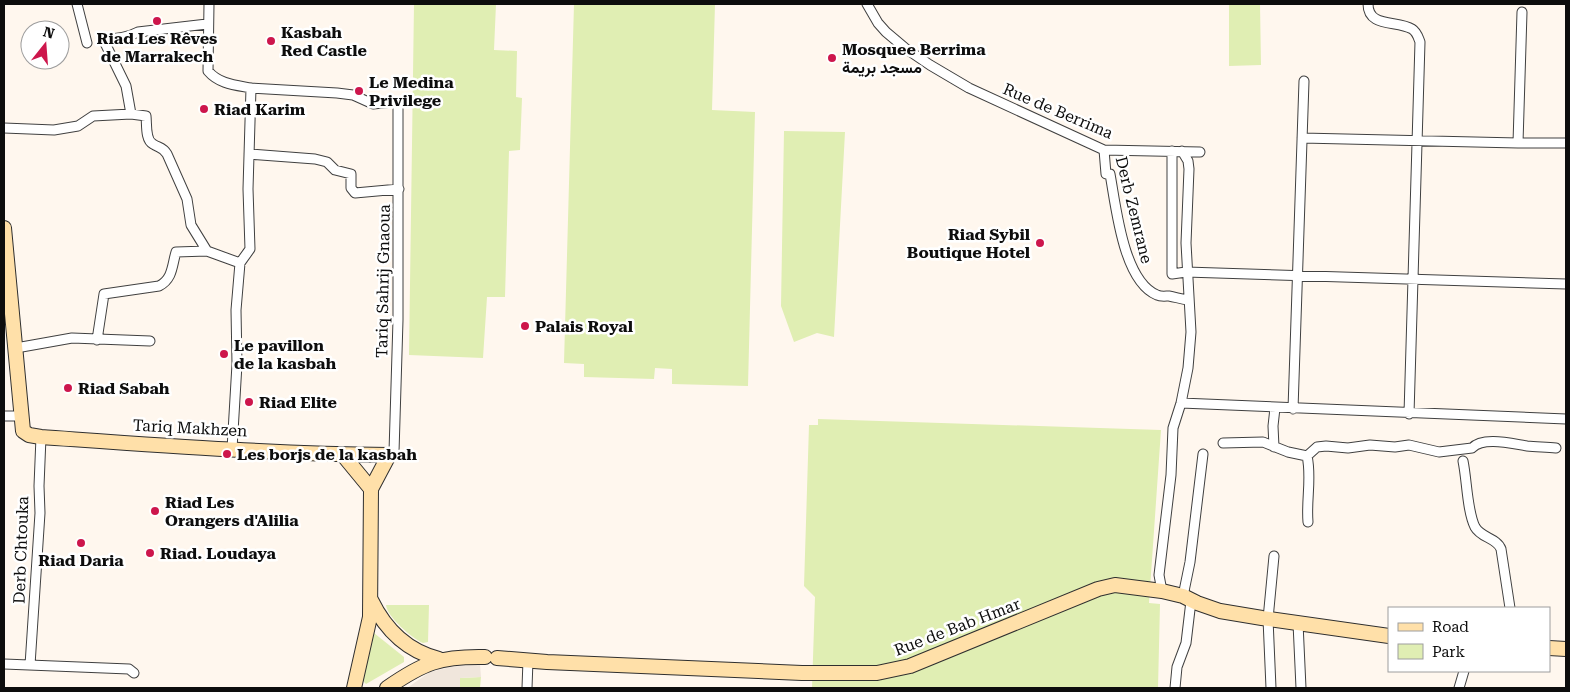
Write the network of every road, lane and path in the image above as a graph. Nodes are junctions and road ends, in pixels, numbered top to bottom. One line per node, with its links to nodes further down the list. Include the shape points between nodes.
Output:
1 (77, 4): 7 (street)
2 (209, 4): 6 (street)
3 (867, 4): 16 (street, Rue de Berrima, via 886,32 930,65 969,88)
4 (1368, 6): 13 (street, via 1376,19 1417,33 1420,42)
5 (1522, 12): 14 (street)
6 (207, 24): 9 (street, via 208,71 214,78 229,84); 10 (street, via 103,39 126,86)
7 (87, 43)
8 (1304, 81): 12 (street)
9 (251, 88): 19 (street); 20 (street, Tariq Sahrij Gnaoua, via 343,93 373,104 393,102 398,105)
10 (131, 114): 11 (street, via 93,116 78,126 54,130); 22 (street, via 146,116 148,141 167,154 186,199 191,225)
11 (4, 128)
12 (1302, 138): 13 (street); 25 (street)
13 (1418, 141): 14 (street); 26 (street)
14 (1518, 143): 15 (street)
15 (1566, 143)
16 (1104, 150): 17 (street, Rue de Berrima); 28 (street, Derb Zemrane, via 1106,174 1110,174 1134,272 1158,295)
17 (1177, 151): 18 (street, Rue de Berrima); 24 (street, via 1188,161 1189,169); 24 (street, via 1171,273)
18 (1200, 152)
19 (249, 154): 20 (street, via 327,162 335,170 351,174 351,188 355,193); 23 (street, via 250,249)
20 (399, 189): 46 (street, Tariq Sahrij Gnaoua, via 394,452)
21 (4, 228): 31 (main road)
22 (206, 251): 23 (street); 29 (street, via 176,252 169,277 159,286 104,294)
23 (240, 263): 43 (street)
24 (1186, 272): 25 (street); 28 (street)
25 (1298, 275): 26 (street); 34 (street)
26 (1413, 279): 27 (street); 35 (street)
27 (1566, 284)
28 (1188, 300): 32 (street, via 1189,359)
29 (97, 340): 30 (street); 31 (street, via 65,339)
30 (150, 341)
31 (16, 348): 37 (main road)
32 (1181, 403): 33 (street); 52 (street, via 1173,428 1159,575)
33 (1274, 408): 34 (street); 41 (street)
34 (1293, 408): 35 (street)
35 (1409, 414): 38 (street)
36 (4, 416): 37 (street)
37 (20, 416): 39 (main road, Tariq Makhzen, via 23,431)
38 (1566, 419)
39 (41, 437): 43 (main road, Tariq Makhzen); 64 (street, Derb Chtouka, via 40,513)
40 (1223, 443): 41 (street, via 1255,441)
41 (1274, 447): 47 (street)
42 (1556, 448): 47 (street, via 1501,442 1482,442 1472,448 1439,452 1409,445 1326,446 1317,447)
43 (232, 449): 45 (main road, Tariq Makhzen)
44 (1203, 454): 53 (street)
45 (343, 455): 46 (main road, Tariq Makhzen); 49 (main road)
46 (389, 455): 49 (main road)
47 (1307, 456): 50 (street)
48 (1463, 461): 55 (street, via 1476,528 1501,549)
49 (371, 488): 54 (main road)
50 (1308, 522)
51 (1274, 556): 56 (street)
52 (1162, 591): 53 (main road, Rue de Bab Hmar); 62 (main road, Rue de Bab Hmar, via 1115,585 1098,589 910,666 877,674)
53 (1187, 599): 56 (main road, Rue de Bab Hmar, via 1220,611); 70 (street, via 1186,643 1177,667)
54 (371, 600): 61 (main road, via 382,621 401,640 419,652); 67 (main road)
55 (1510, 607)
56 (1268, 619): 57 (main road, Rue de Bab Hmar); 71 (street)
57 (1298, 622): 58 (main road, Rue de Bab Hmar); 72 (street)
58 (1388, 636)
59 (1550, 648): 60 (main road)
60 (1566, 649)
61 (439, 659): 62 (main road, Rue de Bab Hmar); 68 (main road)
62 (528, 660): 69 (street)
63 (4, 664): 64 (street)
64 (30, 664): 65 (street, via 129,669)
65 (134, 672)
66 (1464, 672): 73 (street)
67 (354, 688)
68 (387, 688)
69 (527, 688)
70 (1175, 688)
71 (1271, 688)
72 (1302, 688)
73 (1459, 688)

